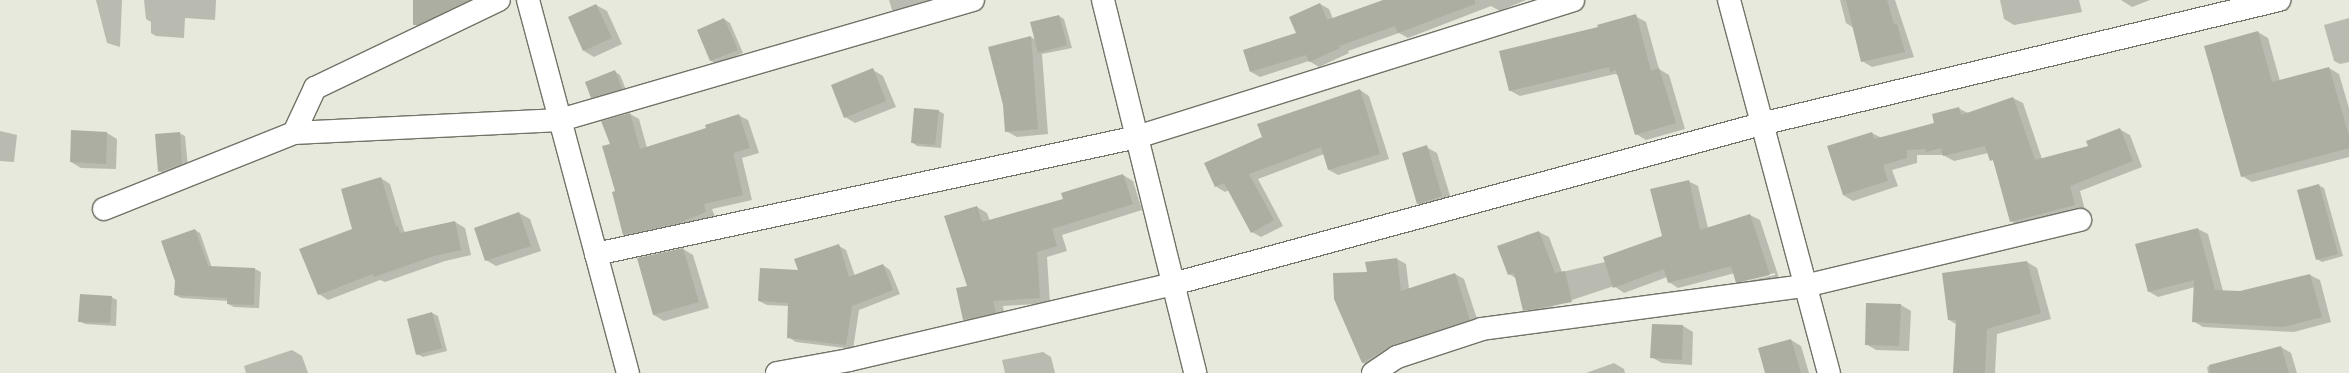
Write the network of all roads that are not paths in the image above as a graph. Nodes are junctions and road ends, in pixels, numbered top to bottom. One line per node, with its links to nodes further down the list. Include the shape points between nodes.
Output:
1 (499, 0): 10 (street, via 315,88)
2 (528, 0): 8 (street)
3 (973, 0): 8 (street)
4 (1103, 0): 11 (street)
5 (1573, 0): 11 (street)
6 (1729, 0): 9 (street)
7 (2279, 0): 9 (street)
8 (560, 120): 10 (street); 14 (street)
9 (1761, 124): 15 (street); 16 (street)
10 (294, 133): 12 (street)
11 (1137, 137): 14 (street); 15 (street)
12 (104, 209)
13 (2080, 220): 16 (street)
14 (596, 254): 17 (street)
15 (1173, 284): 18 (street, via 849,360); 19 (street)
16 (1804, 286): 20 (street, via 1482,329 1397,357); 21 (street)
17 (628, 373)
18 (777, 373)
19 (1195, 373)
20 (1373, 373)
21 (1829, 373)

